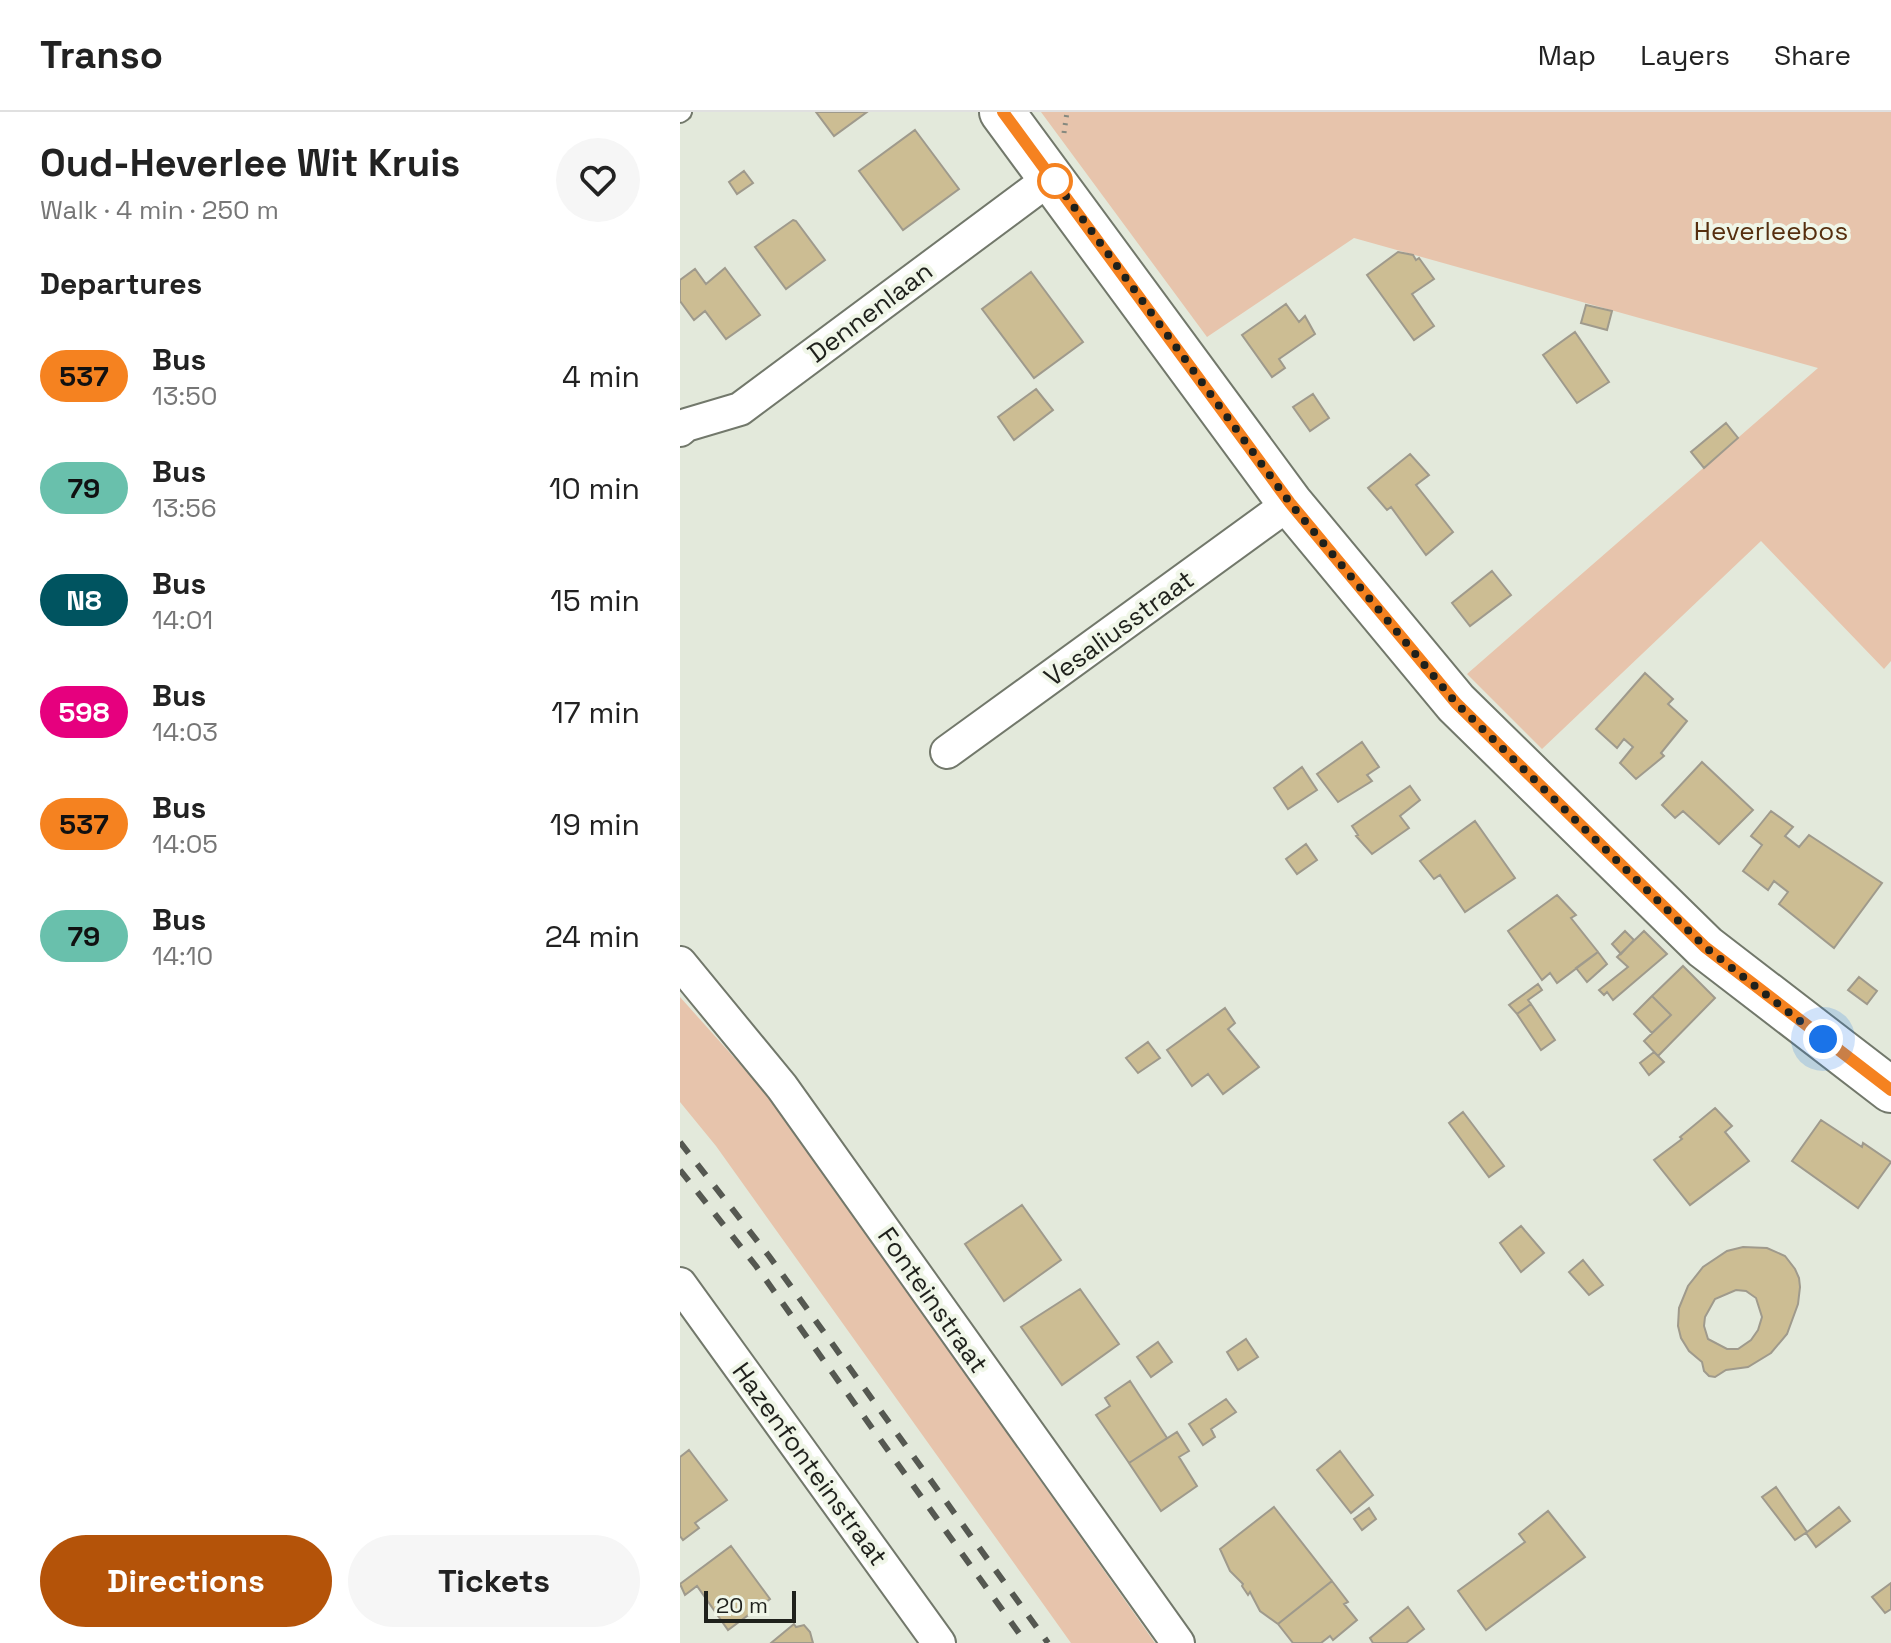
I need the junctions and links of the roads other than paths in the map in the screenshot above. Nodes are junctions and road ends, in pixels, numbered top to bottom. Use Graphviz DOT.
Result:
graph roads {
  1 [pos="1002,112"];
  2 [pos="1052,177"];
  3 [pos="680,430"];
  4 [pos="1290,503"];
  5 [pos="947,752"];
  6 [pos="680,963"];
  7 [pos="1891,1090"];
  8 [pos="680,1284"];
  9 [pos="939,1643"];
  10 [pos="1178,1643"];
  1 -- 2 [label="street"];
  2 -- 3 [label="street, Dennenlaan"];
  2 -- 4 [label="street"];
  4 -- 5 [label="street, Vesaliusstraat"];
  4 -- 7 [label="street"];
  6 -- 10 [label="street, Fonteinstraat"];
  8 -- 9 [label="street, Hazenfonteinstraat"];
}
